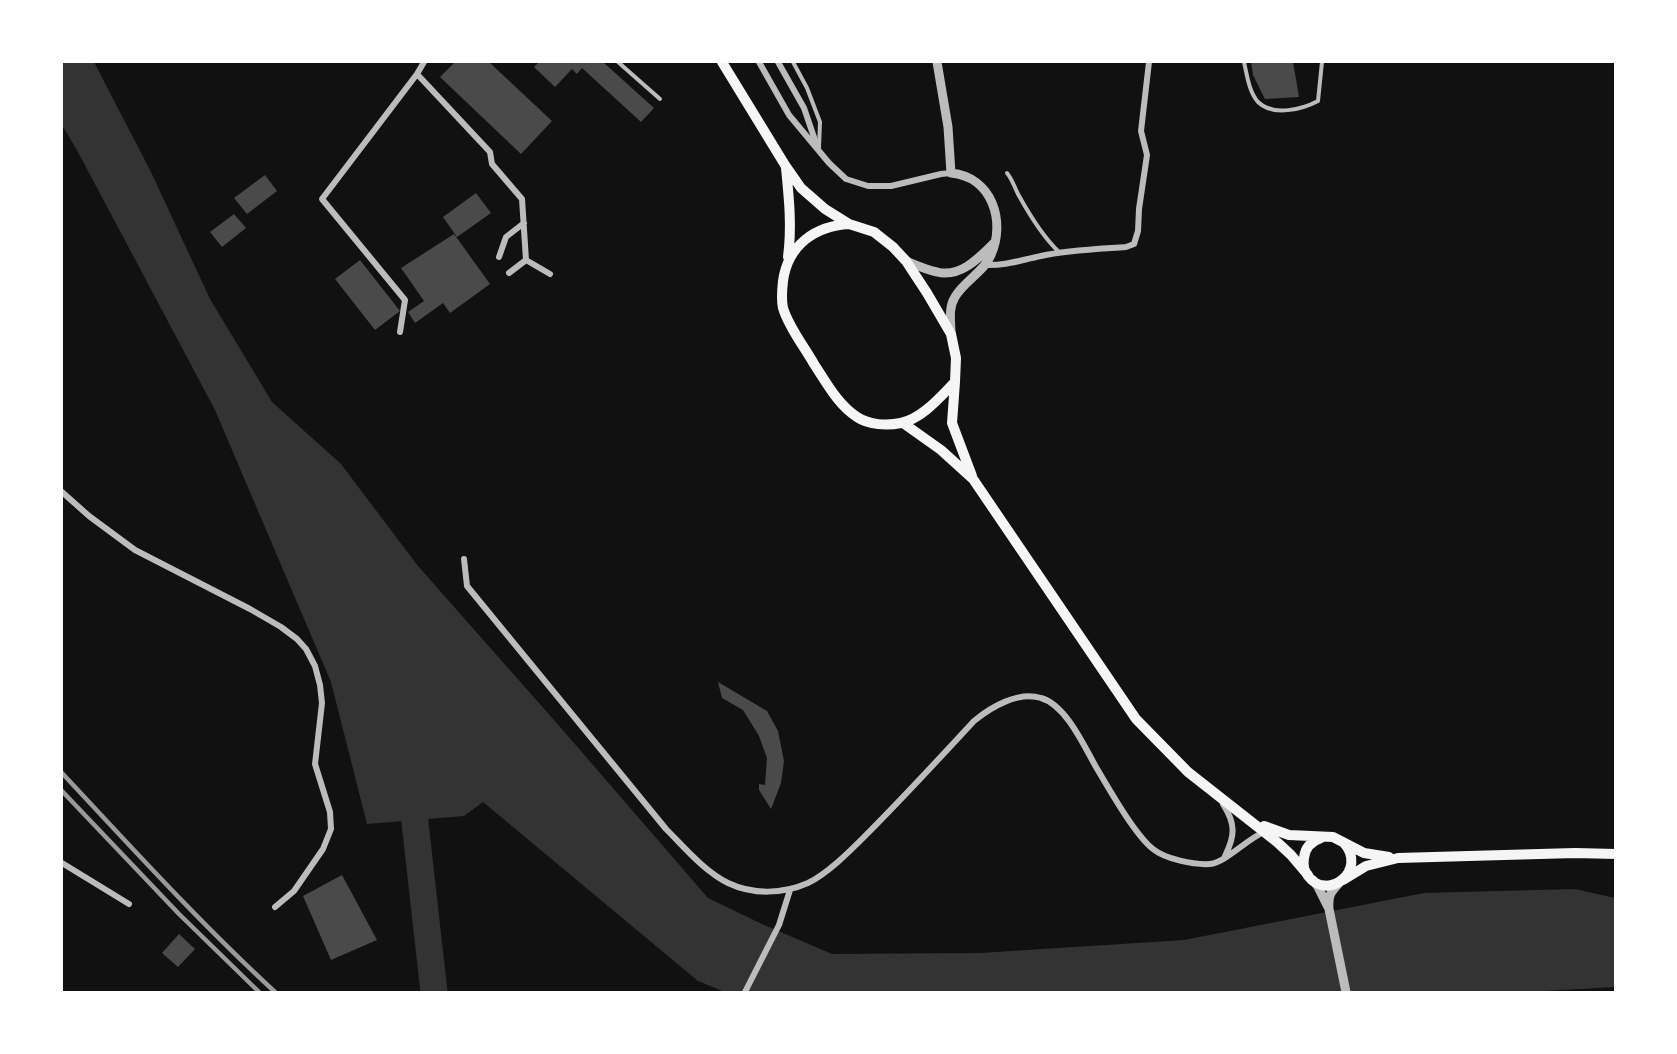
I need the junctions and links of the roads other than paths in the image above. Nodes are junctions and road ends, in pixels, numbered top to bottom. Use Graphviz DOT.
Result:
graph roads {
  1 [pos="424,62"];
  2 [pos="618,62"];
  3 [pos="722,62"];
  4 [pos="759,62"];
  5 [pos="778,62"];
  6 [pos="792,62"];
  7 [pos="937,62"];
  8 [pos="1149,62"];
  9 [pos="1244,62"];
  10 [pos="1322,62"];
  11 [pos="417,74"];
  12 [pos="660,99"];
  13 [pos="819,152"];
  14 [pos="785,165"];
  15 [pos="951,173"];
  16 [pos="1007,173"];
  17 [pos="524,223"];
  18 [pos="849,224"];
  19 [pos="994,243"];
  20 [pos="1059,253"];
  21 [pos="499,257"];
  22 [pos="526,260"];
  23 [pos="788,260"];
  24 [pos="906,261"];
  25 [pos="985,265"];
  26 [pos="509,273"];
  27 [pos="550,274"];
  28 [pos="400,332"];
  29 [pos="951,334"];
  30 [pos="955,382"];
  31 [pos="903,423"];
  32 [pos="973,479"];
  33 [pos="62,492"];
  34 [pos="464,560"];
  35 [pos="1220,799"];
  36 [pos="1251,821"];
  37 [pos="1264,832"];
  38 [pos="1322,837"];
  39 [pos="1344,843"];
  40 [pos="1616,854"];
  41 [pos="1398,858"];
  42 [pos="1223,859"];
  43 [pos="62,863"];
  44 [pos="1310,878"];
  45 [pos="1342,881"];
  46 [pos="790,890"];
  47 [pos="129,904"];
  48 [pos="275,907"];
  49 [pos="1329,909"];
  50 [pos="745,993"];
  51 [pos="1346,993"];
  1 -- 11 [label="street"];
  2 -- 12 [label="lane"];
  3 -- 14 [label="main road"];
  4 -- 13 [label="street"];
  5 -- 13 [label="street"];
  6 -- 13 [label="lane"];
  7 -- 15 [label="street"];
  8 -- 20 [label="street"];
  9 -- 10 [label="lane"];
  11 -- 17 [label="street"];
  11 -- 28 [label="street"];
  13 -- 15 [label="street"];
  14 -- 18 [label="main road"];
  14 -- 23 [label="main road"];
  15 -- 19 [label="street"];
  16 -- 20 [label="lane"];
  17 -- 21 [label="street"];
  17 -- 22 [label="street"];
  18 -- 23 [label="main road"];
  18 -- 24 [label="main road"];
  19 -- 24 [label="street"];
  19 -- 25 [label="street"];
  20 -- 25 [label="street"];
  22 -- 26 [label="street"];
  22 -- 27 [label="street"];
  23 -- 31 [label="main road"];
  24 -- 29 [label="main road"];
  25 -- 29 [label="street"];
  29 -- 30 [label="main road"];
  30 -- 31 [label="main road"];
  30 -- 32 [label="main road"];
  31 -- 32 [label="main road"];
  32 -- 35 [label="main road"];
  33 -- 48 [label="street"];
  34 -- 46 [label="street"];
  35 -- 36 [label="main road"];
  35 -- 42 [label="street"];
  36 -- 37 [label="main road"];
  36 -- 38 [label="main road"];
  37 -- 42 [label="street"];
  37 -- 44 [label="main road"];
  38 -- 39 [label="main road"];
  38 -- 44 [label="main road"];
  39 -- 41 [label="main road"];
  39 -- 45 [label="main road"];
  40 -- 41 [label="main road"];
  41 -- 45 [label="main road"];
  42 -- 46 [label="street"];
  43 -- 47 [label="street"];
  44 -- 45 [label="main road"];
  44 -- 49 [label="street"];
  45 -- 49 [label="street"];
  46 -- 50 [label="street"];
  49 -- 51 [label="street"];
}
